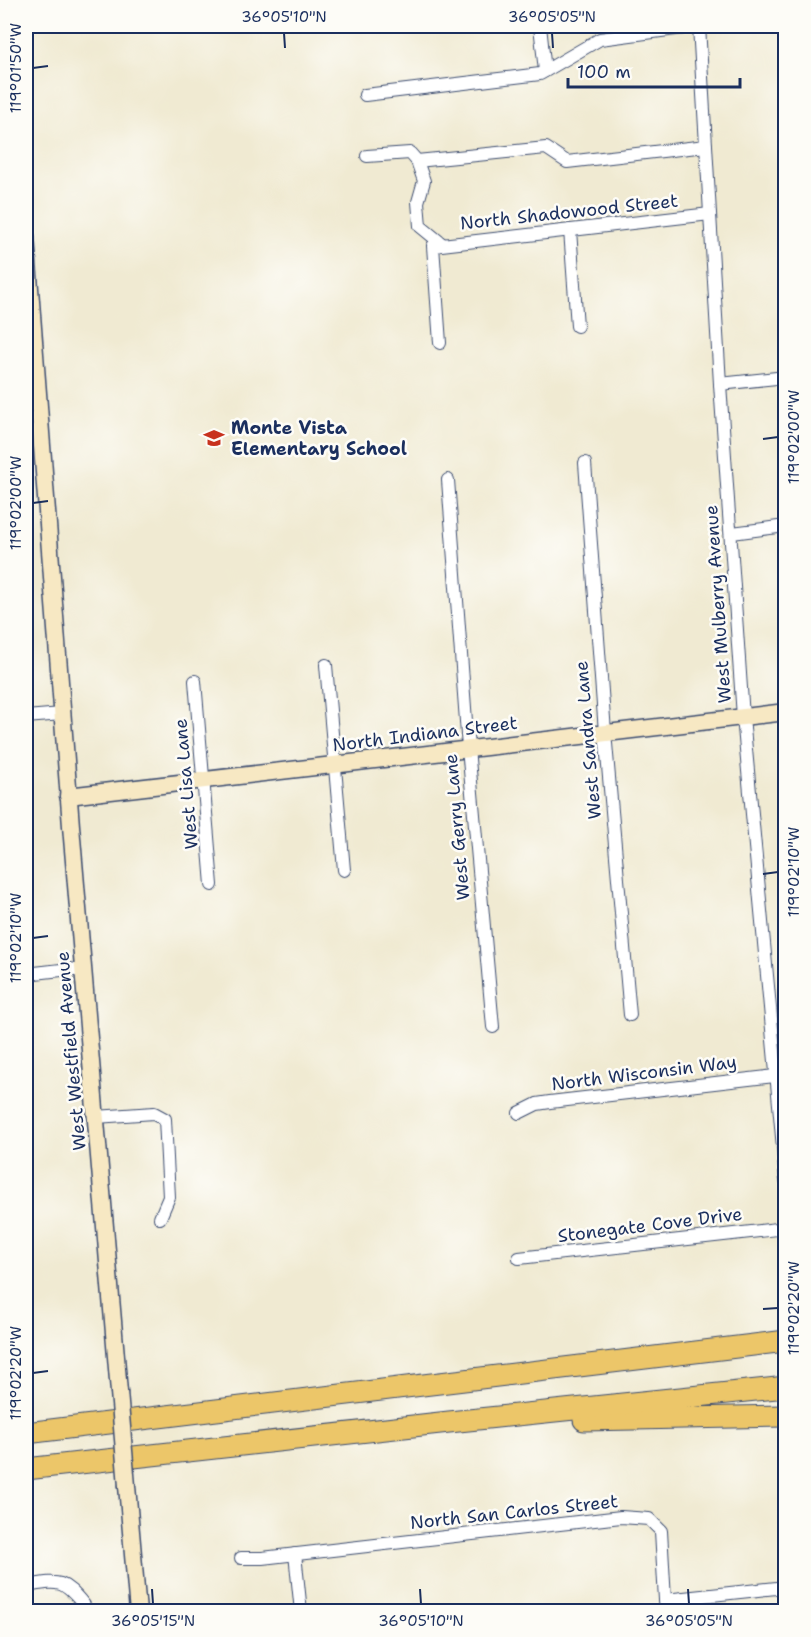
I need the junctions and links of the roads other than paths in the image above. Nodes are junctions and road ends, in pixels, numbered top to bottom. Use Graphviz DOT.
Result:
graph roads {
  1 [pos="540,26"];
  2 [pos="699,26"];
  3 [pos="545,71"];
  4 [pos="365,95"];
  5 [pos="706,146"];
  6 [pos="367,156"];
  7 [pos="417,160"];
  8 [pos="710,214"];
  9 [pos="570,230"];
  10 [pos="26,236"];
  11 [pos="437,245"];
  12 [pos="577,326"];
  13 [pos="440,343"];
  14 [pos="786,377"];
  15 [pos="720,384"];
  16 [pos="585,463"];
  17 [pos="448,480"];
  18 [pos="786,526"];
  19 [pos="732,533"];
  20 [pos="326,664"];
  21 [pos="195,681"];
  22 [pos="786,712"];
  23 [pos="62,714"];
  24 [pos="26,717"];
  25 [pos="743,717"];
  26 [pos="605,732"];
  27 [pos="468,748"];
  28 [pos="334,764"];
  29 [pos="203,780"];
  30 [pos="68,796"];
  31 [pos="344,870"];
  32 [pos="212,885"];
  33 [pos="84,972"];
  34 [pos="26,974"];
  35 [pos="630,1015"];
  36 [pos="493,1027"];
  37 [pos="775,1076"];
  38 [pos="519,1113"];
  39 [pos="96,1117"];
  40 [pos="786,1180"];
  41 [pos="159,1218"];
  42 [pos="786,1228"];
  43 [pos="519,1258"];
  44 [pos="786,1330"];
  45 [pos="786,1341"];
  46 [pos="630,1361"];
  47 [pos="786,1388"];
  48 [pos="786,1416"];
  49 [pos="449,1422"];
  50 [pos="26,1433"];
  51 [pos="26,1469"];
  52 [pos="296,1554"];
  53 [pos="241,1558"];
  54 [pos="26,1586"];
  55 [pos="786,1587"];
  56 [pos="665,1606"];
  57 [pos="81,1611"];
  58 [pos="138,1611"];
  59 [pos="301,1611"];
  1 -- 3 [label="street"];
  2 -- 3 [label="street"];
  2 -- 5 [label="street, West Mulberry Avenue"];
  3 -- 4 [label="street"];
  5 -- 7 [label="street"];
  5 -- 8 [label="street, West Mulberry Avenue"];
  6 -- 7 [label="street"];
  7 -- 11 [label="street"];
  8 -- 9 [label="street, North Shadowood Street"];
  8 -- 15 [label="street, West Mulberry Avenue"];
  9 -- 11 [label="street, North Shadowood Street"];
  9 -- 12 [label="street"];
  10 -- 23 [label="street, West Westfield Avenue"];
  11 -- 13 [label="street"];
  14 -- 15 [label="street"];
  15 -- 19 [label="street, West Mulberry Avenue"];
  16 -- 26 [label="street, West Sandra Lane"];
  17 -- 27 [label="street, West Gerry Lane"];
  18 -- 19 [label="street"];
  19 -- 25 [label="street, West Mulberry Avenue"];
  20 -- 28 [label="street"];
  21 -- 29 [label="street, West Lisa Lane"];
  22 -- 25 [label="street, North Indiana Street"];
  23 -- 24 [label="street"];
  23 -- 30 [label="street, West Westfield Avenue"];
  25 -- 26 [label="street, North Indiana Street"];
  25 -- 37 [label="street, West Mulberry Avenue"];
  26 -- 27 [label="street, North Indiana Street"];
  26 -- 35 [label="street, West Sandra Lane"];
  27 -- 28 [label="street, North Indiana Street"];
  27 -- 36 [label="street, West Gerry Lane"];
  28 -- 29 [label="street, North Indiana Street"];
  28 -- 31 [label="street"];
  29 -- 30 [label="street, North Indiana Street"];
  29 -- 32 [label="street, West Lisa Lane"];
  30 -- 33 [label="street, West Westfield Avenue"];
  33 -- 34 [label="street"];
  33 -- 39 [label="street, West Westfield Avenue"];
  37 -- 38 [label="street, North Wisconsin Way"];
  37 -- 40 [label="street, West Mulberry Avenue"];
  39 -- 41 [label="street"];
  39 -- 58 [label="street, West Westfield Avenue, bridge"];
  42 -- 43 [label="street, Stonegate Cove Drive"];
  44 -- 46 [label="highway"];
  45 -- 46 [label="highway"];
  46 -- 50 [label="highway"];
  47 -- 49 [label="highway"];
  48 -- 49 [label="highway"];
  49 -- 51 [label="highway"];
  52 -- 53 [label="street, North San Carlos Street"];
  52 -- 56 [label="street, North San Carlos Street"];
  52 -- 59 [label="street"];
  54 -- 57 [label="street"];
  55 -- 56 [label="street"];
}
